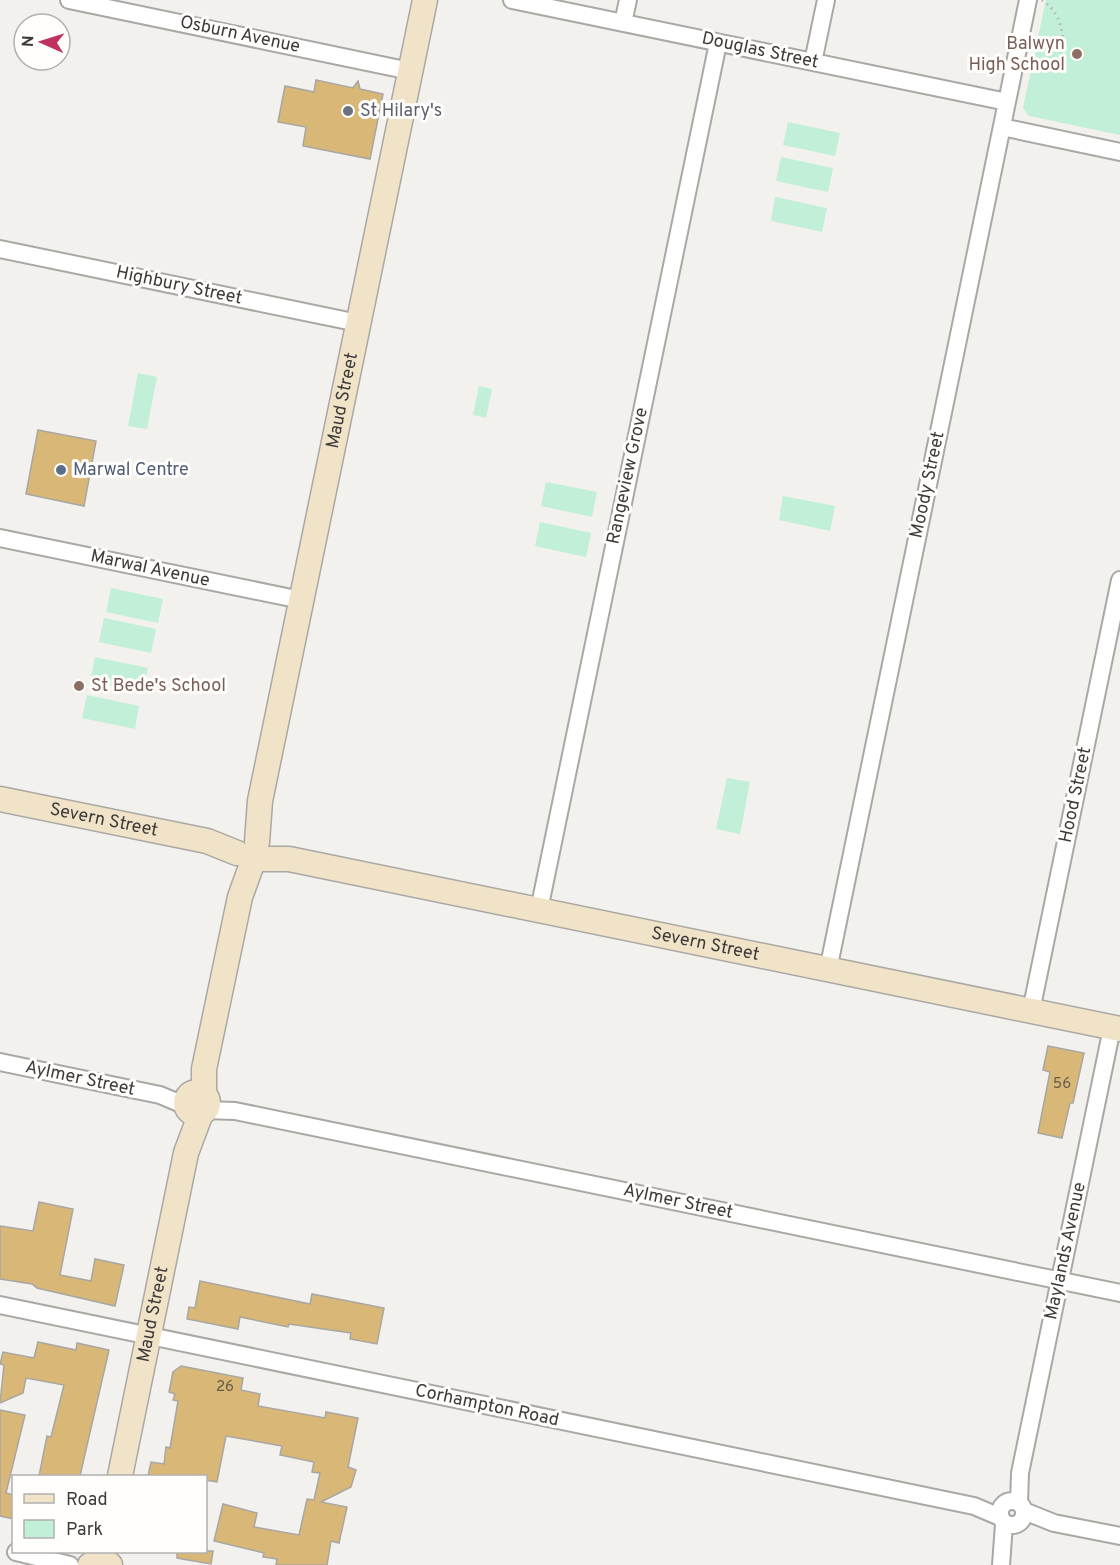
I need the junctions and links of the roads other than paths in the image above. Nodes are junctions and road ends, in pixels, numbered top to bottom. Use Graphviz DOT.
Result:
graph roads {
  1 [pos="69,0"];
  2 [pos="425,0"];
  3 [pos="512,0"];
  4 [pos="628,0"];
  5 [pos="826,0"];
  6 [pos="1028,0"];
  7 [pos="623,23"];
  8 [pos="718,43"];
  9 [pos="813,62"];
  10 [pos="410,71"];
  11 [pos="1007,102"];
  12 [pos="1002,127"];
  13 [pos="1120,152"];
  14 [pos="0,249"];
  15 [pos="358,323"];
  16 [pos="0,538"];
  17 [pos="1120,580"];
  18 [pos="301,600"];
  19 [pos="0,799"];
  20 [pos="248,850"];
  21 [pos="539,910"];
  22 [pos="828,970"];
  23 [pos="1031,1011"];
  24 [pos="1116,1029"];
  25 [pos="0,1062"];
  26 [pos="197,1102"];
  27 [pos="1060,1281"];
  28 [pos="1120,1293"];
  29 [pos="0,1305"];
  30 [pos="149,1336"];
  31 [pos="120,1475"];
  32 [pos="1012,1514"];
  33 [pos="1120,1536"];
  34 [pos="31,1553"];
  35 [pos="1002,1559"];
  36 [pos="96,1561"];
  1 -- 10 [label="street, Osburn Avenue"];
  2 -- 10 [label="street, Maud Street"];
  3 -- 7 [label="street, Douglas Street"];
  4 -- 7 [label="street"];
  5 -- 9 [label="street"];
  6 -- 11 [label="street, Moody Street"];
  7 -- 8 [label="street, Douglas Street"];
  8 -- 9 [label="street, Douglas Street"];
  8 -- 21 [label="street, Rangeview Grove"];
  9 -- 11 [label="street, Douglas Street"];
  10 -- 15 [label="street, Maud Street"];
  11 -- 12 [label="street, Moody Street"];
  12 -- 13 [label="street"];
  12 -- 22 [label="street, Moody Street"];
  14 -- 15 [label="street, Highbury Street"];
  15 -- 18 [label="street, Maud Street"];
  16 -- 18 [label="street, Marwal Avenue"];
  17 -- 23 [label="street, Hood Street"];
  18 -- 20 [label="street, Maud Street"];
  19 -- 20 [label="street, Severn Street"];
  20 -- 21 [label="street, Severn Street"];
  20 -- 26 [label="street, Maud Street"];
  21 -- 22 [label="street, Severn Street"];
  22 -- 23 [label="street, Severn Street"];
  23 -- 24 [label="street, Severn Street"];
  24 -- 27 [label="street, Maylands Avenue"];
  25 -- 26 [label="street, Aylmer Street"];
  26 -- 27 [label="street, Aylmer Street"];
  26 -- 30 [label="street, Maud Street"];
  27 -- 28 [label="street, Aylmer Street"];
  27 -- 32 [label="street, Maylands Avenue"];
  29 -- 30 [label="street, Corhampton Road"];
  30 -- 31 [label="street, Maud Street"];
  30 -- 32 [label="street, Corhampton Road"];
  32 -- 33 [label="street, Corhampton Road"];
  32 -- 35 [label="street, Maylands Avenue"];
  34 -- 36 [label="street"];
}
